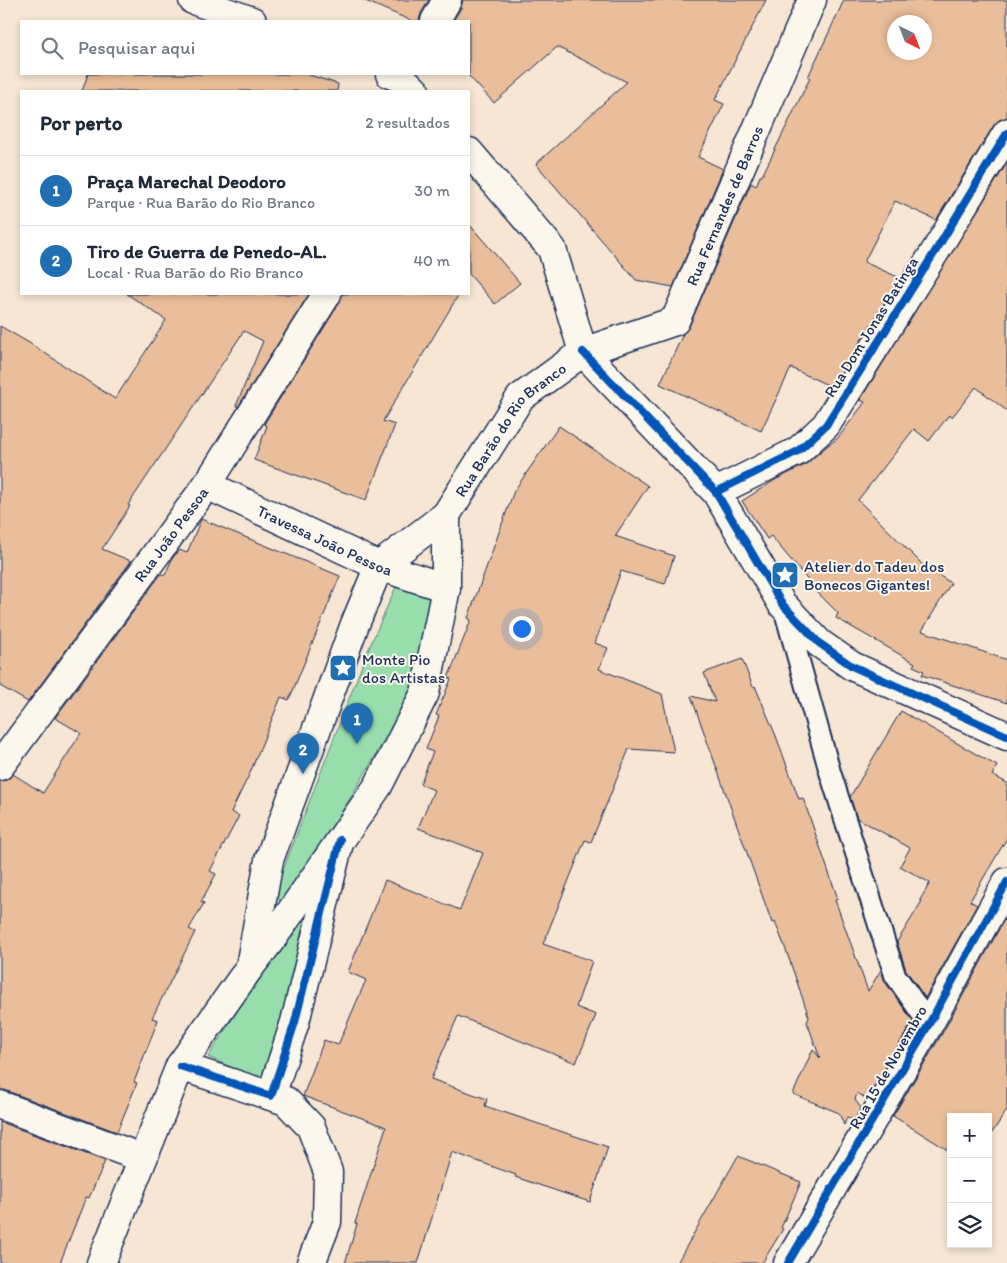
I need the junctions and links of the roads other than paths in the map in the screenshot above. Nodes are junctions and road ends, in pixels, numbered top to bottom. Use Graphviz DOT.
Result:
graph roads {
  1 [pos="193,0"];
  2 [pos="447,0"];
  3 [pos="812,0"];
  4 [pos="249,20"];
  5 [pos="436,20"];
  6 [pos="1007,133"];
  7 [pos="470,153"];
  8 [pos="326,295"];
  9 [pos="583,352"];
  10 [pos="207,485"];
  11 [pos="716,492"];
  12 [pos="446,515"];
  13 [pos="379,566"];
  14 [pos="446,588"];
  15 [pos="782,604"];
  16 [pos="1007,736"];
  17 [pos="0,766"];
  18 [pos="340,840"];
  19 [pos="1007,882"];
  20 [pos="250,967"];
  21 [pos="929,1024"];
  22 [pos="180,1066"];
  23 [pos="271,1096"];
  24 [pos="0,1104"];
  25 [pos="142,1158"];
  26 [pos="101,1263"];
  27 [pos="311,1263"];
  28 [pos="788,1263"];
  1 -- 4 [label="main road"];
  2 -- 5 [label="main road"];
  3 -- 9 [label="main road, Rua Fernandes de Barros"];
  6 -- 11 [label="main road, Rua Dom Jonas Batinga"];
  7 -- 9 [label="main road"];
  8 -- 10 [label="main road, Rua João Pessoa"];
  9 -- 11 [label="main road"];
  9 -- 12 [label="main road, Rua Barão do Rio Branco"];
  10 -- 13 [label="main road, Travessa João Pessoa"];
  10 -- 17 [label="main road, Rua João Pessoa"];
  11 -- 15 [label="main road"];
  12 -- 13 [label="main road, Rua Barão do Rio Branco"];
  12 -- 14 [label="main road, Rua Barão do Rio Branco"];
  13 -- 14 [label="main road, Travessa João Pessoa"];
  13 -- 20 [label="main road, Rua Barão do Rio Branco"];
  14 -- 18 [label="main road, Rua Barão do Rio Branco"];
  15 -- 16 [label="main road"];
  15 -- 21 [label="lane"];
  18 -- 20 [label="main road, Rua Barão do Rio Branco"];
  18 -- 23 [label="main road"];
  19 -- 21 [label="main road, Rua 15 de Novembro"];
  20 -- 22 [label="main road, Rua Barão do Rio Branco"];
  21 -- 28 [label="main road, Rua 15 de Novembro"];
  22 -- 23 [label="main road"];
  22 -- 25 [label="main road, Rua Barão do Rio Branco"];
  23 -- 27 [label="main road"];
  24 -- 25 [label="main road"];
  25 -- 26 [label="main road, Rua Barão do Rio Branco"];
}
